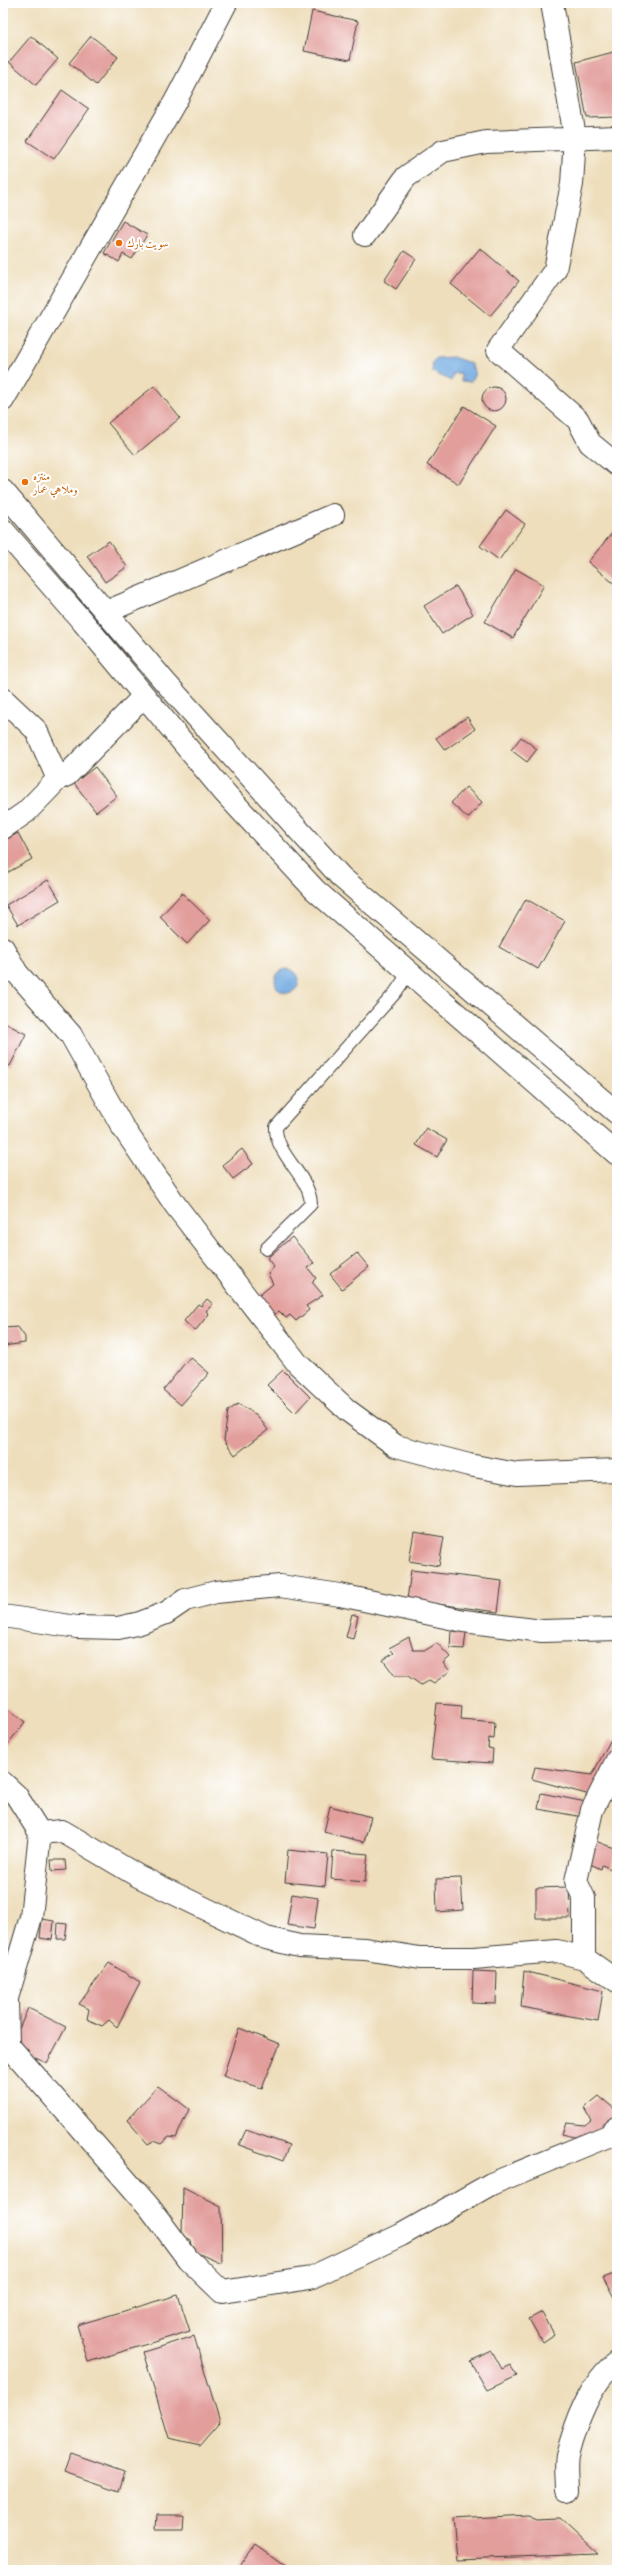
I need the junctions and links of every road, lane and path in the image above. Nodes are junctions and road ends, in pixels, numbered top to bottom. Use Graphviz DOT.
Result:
graph roads {
  1 [pos="226,3"];
  2 [pos="552,3"];
  3 [pos="575,137"];
  4 [pos="617,137"];
  5 [pos="365,236"];
  6 [pos="3,400"];
  7 [pos="617,465"];
  8 [pos="3,491"];
  9 [pos="333,515"];
  10 [pos="3,530"];
  11 [pos="106,612"];
  12 [pos="144,696"];
  13 [pos="3,699"];
  14 [pos="58,779"];
  15 [pos="3,828"];
  16 [pos="3,948"];
  17 [pos="410,971"];
  18 [pos="617,1113"];
  19 [pos="617,1154"];
  20 [pos="266,1249"];
  21 [pos="617,1470"];
  22 [pos="3,1616"];
  23 [pos="617,1628"];
  24 [pos="617,1760"];
  25 [pos="3,1784"];
  26 [pos="40,1833"];
  27 [pos="584,1958"];
  28 [pos="617,1981"];
  29 [pos="617,2128"];
  30 [pos="617,2362"];
  31 [pos="567,2490"];
  1 -- 6 [label="street"];
  2 -- 3 [label="street"];
  3 -- 4 [label="street"];
  3 -- 5 [label="street"];
  3 -- 7 [label="street"];
  8 -- 11 [label="street"];
  9 -- 11 [label="street"];
  10 -- 12 [label="street"];
  11 -- 18 [label="street"];
  12 -- 14 [label="street"];
  12 -- 17 [label="street"];
  13 -- 14 [label="street"];
  14 -- 15 [label="street"];
  16 -- 21 [label="street"];
  17 -- 19 [label="street"];
  17 -- 20 [label="lane"];
  22 -- 23 [label="street"];
  24 -- 27 [label="street"];
  25 -- 26 [label="street"];
  26 -- 27 [label="street"];
  26 -- 29 [label="street"];
  27 -- 28 [label="street"];
  30 -- 31 [label="street"];
}
